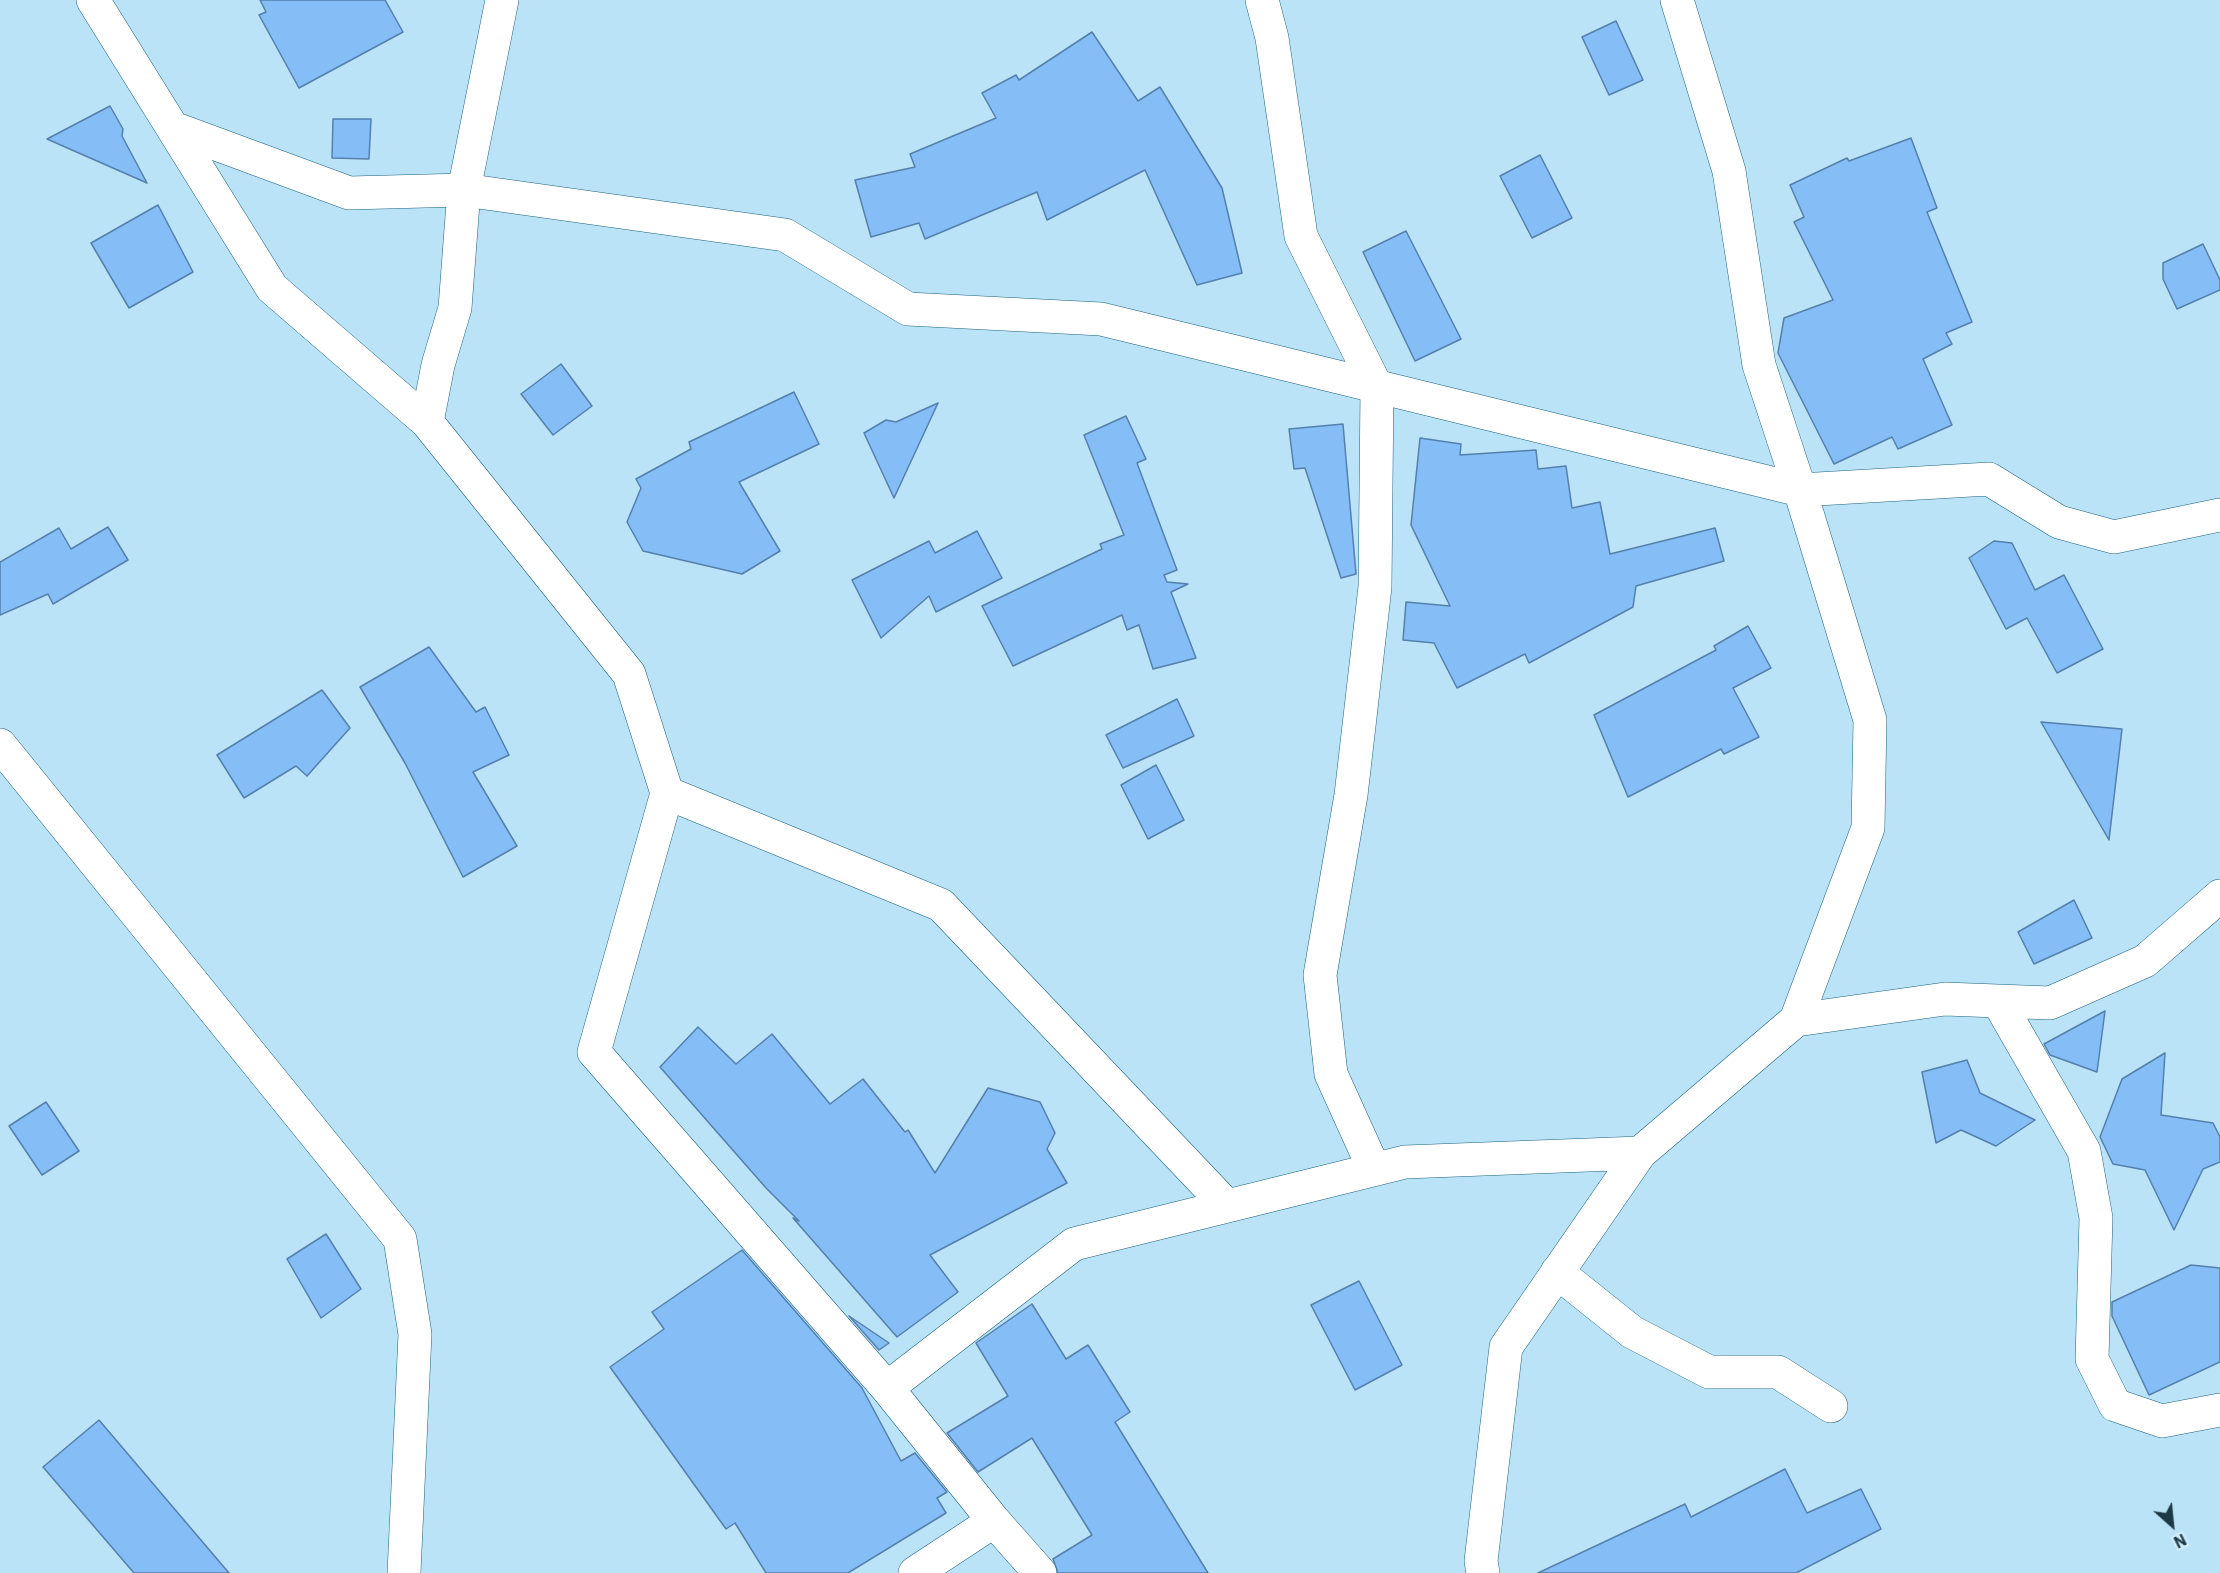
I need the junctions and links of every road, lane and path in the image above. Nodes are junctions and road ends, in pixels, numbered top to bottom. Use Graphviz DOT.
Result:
graph roads {
  1 [pos="93,0"];
  2 [pos="502,0"];
  3 [pos="1262,0"];
  4 [pos="1677,0"];
  5 [pos="173,128"];
  6 [pos="464,190"];
  7 [pos="1377,388"];
  8 [pos="428,422"];
  9 [pos="1800,490"];
  10 [pos="2220,515"];
  11 [pos="0,745"];
  12 [pos="667,792"];
  13 [pos="2220,896"];
  14 [pos="1998,1001"];
  15 [pos="1796,1020"];
  16 [pos="1640,1153"];
  17 [pos="1374,1169"];
  18 [pos="1227,1206"];
  19 [pos="1557,1272"];
  20 [pos="887,1388"];
  21 [pos="1831,1406"];
  22 [pos="2220,1410"];
  23 [pos="994,1521"];
  24 [pos="404,1573"];
  25 [pos="915,1573"];
  26 [pos="1040,1573"];
  27 [pos="1483,1573"];
  1 -- 5 [label="street"];
  2 -- 6 [label="street"];
  3 -- 7 [label="street"];
  4 -- 9 [label="street"];
  5 -- 6 [label="street"];
  5 -- 8 [label="street"];
  6 -- 7 [label="street"];
  6 -- 8 [label="street"];
  7 -- 9 [label="street"];
  7 -- 17 [label="street"];
  8 -- 12 [label="street"];
  9 -- 10 [label="street"];
  9 -- 15 [label="street"];
  11 -- 24 [label="street"];
  12 -- 18 [label="street"];
  12 -- 20 [label="street"];
  13 -- 14 [label="street"];
  14 -- 15 [label="street"];
  14 -- 22 [label="street"];
  15 -- 16 [label="street"];
  16 -- 17 [label="street"];
  16 -- 19 [label="street"];
  17 -- 18 [label="street"];
  18 -- 20 [label="street"];
  19 -- 21 [label="street"];
  19 -- 27 [label="street"];
  20 -- 23 [label="street"];
  23 -- 25 [label="street"];
  23 -- 26 [label="street"];
}
